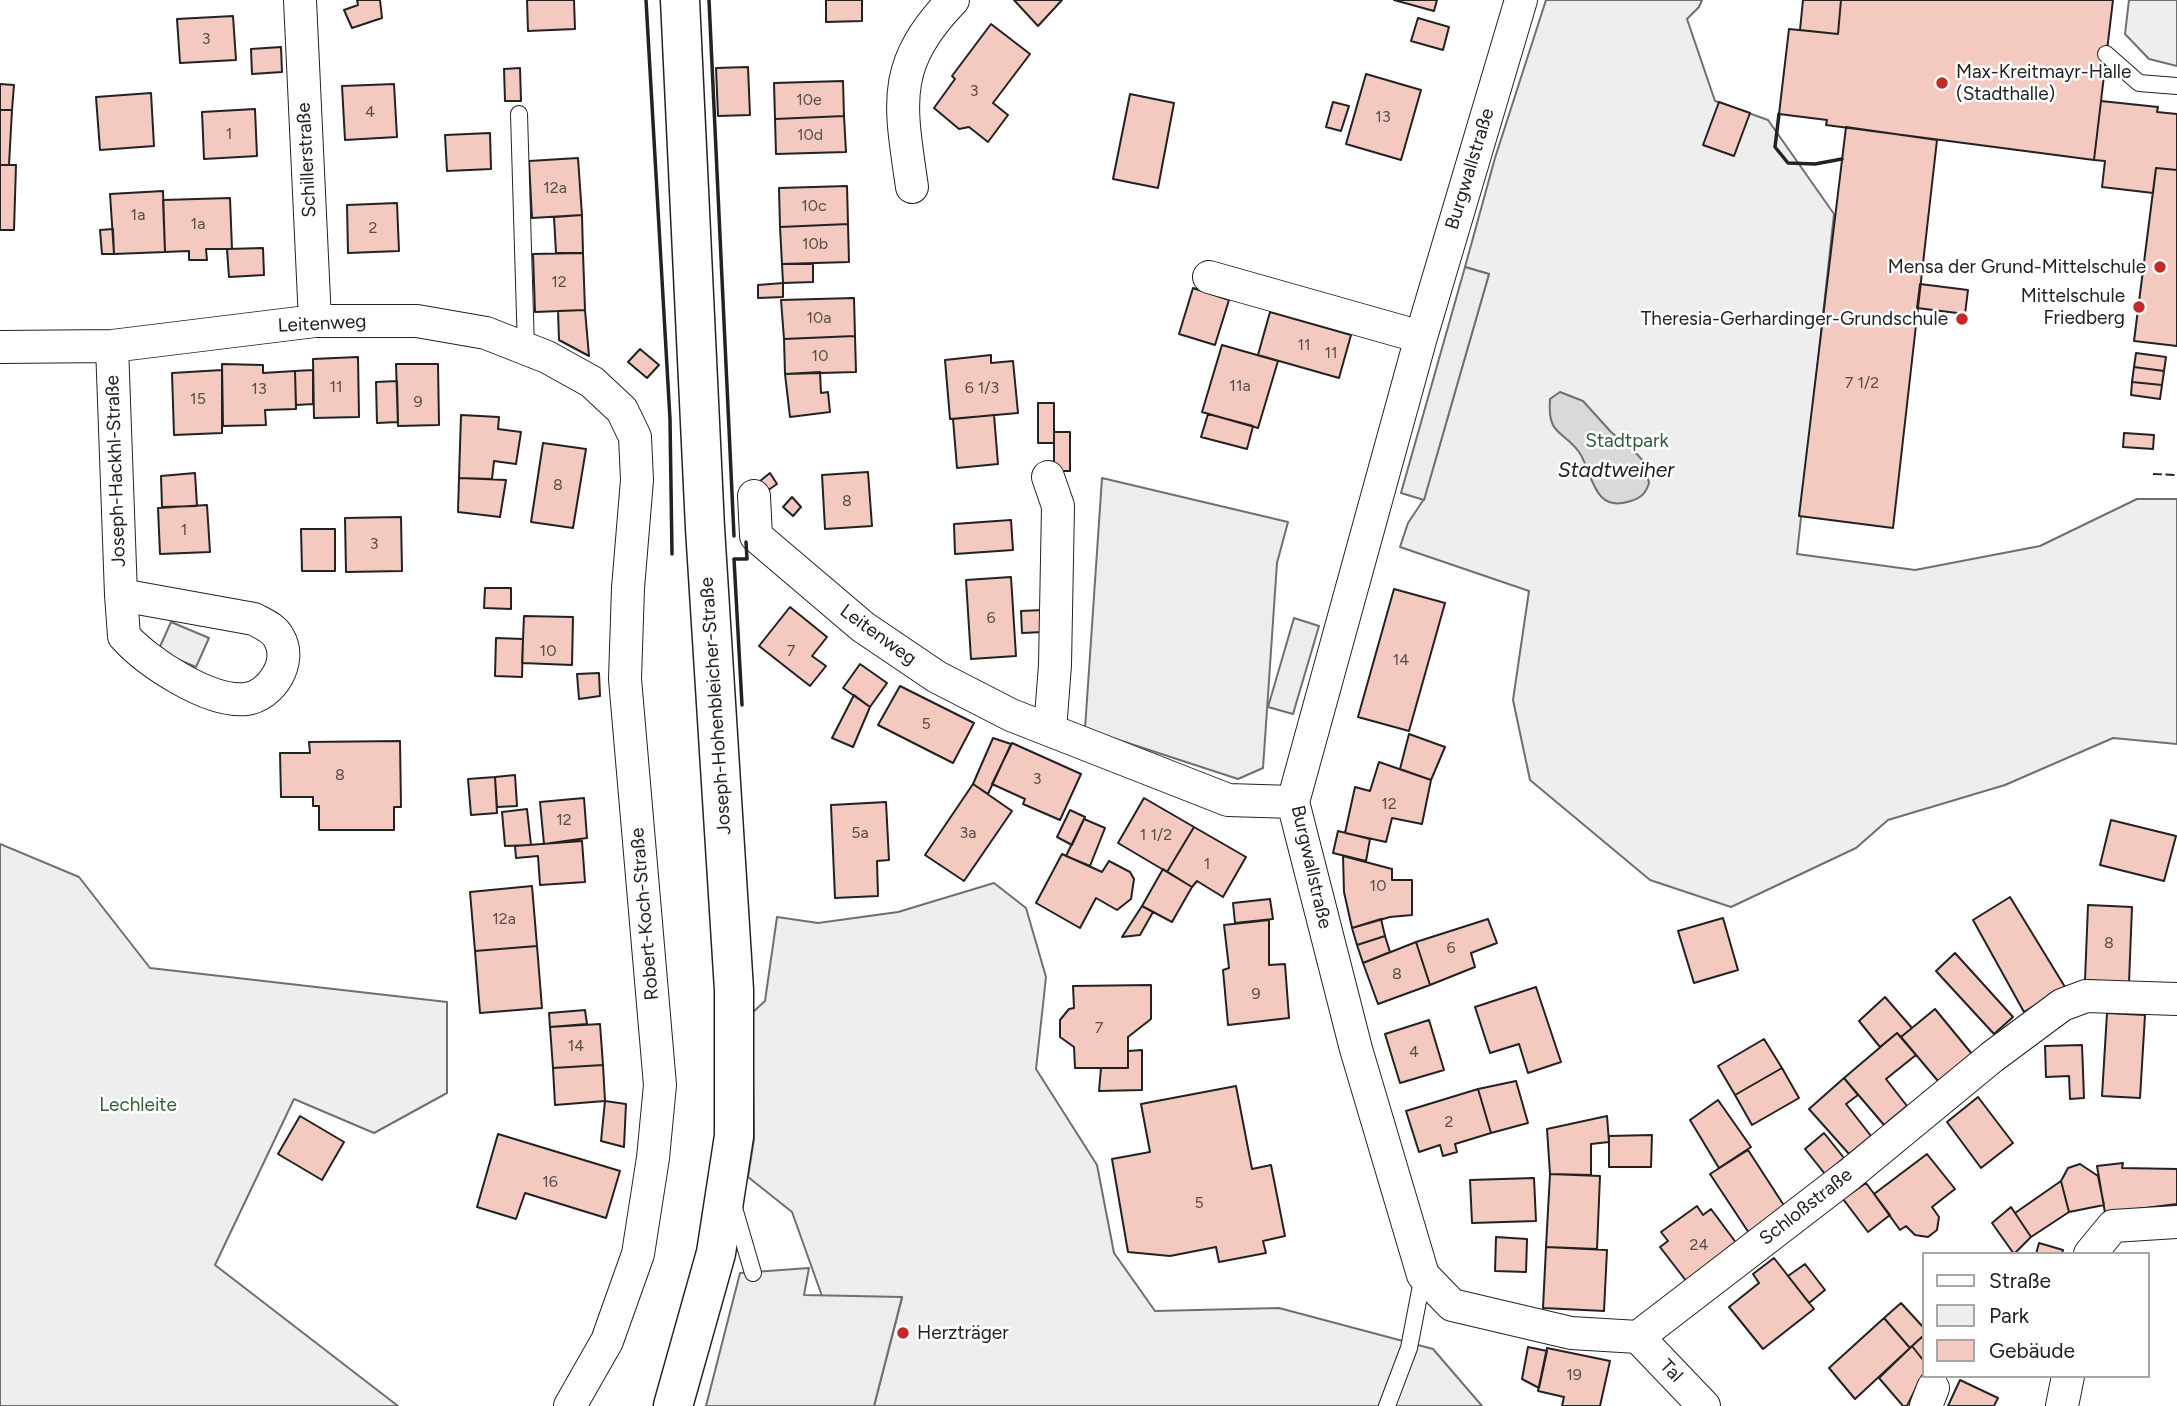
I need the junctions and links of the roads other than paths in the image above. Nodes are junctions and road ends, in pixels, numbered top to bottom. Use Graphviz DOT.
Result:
graph roads {
  1 [pos="300,0"];
  2 [pos="680,0"];
  3 [pos="954,0"];
  4 [pos="1521,0"];
  5 [pos="2106,54"];
  6 [pos="2177,86"];
  7 [pos="519,114"];
  8 [pos="912,187"];
  9 [pos="1209,276"];
  10 [pos="315,321"];
  11 [pos="1421,337"];
  12 [pos="112,346"];
  13 [pos="0,347"];
  14 [pos="526,349"];
  15 [pos="622,410"];
  16 [pos="1048,477"];
  17 [pos="754,496"];
  18 [pos="121,596"];
  19 [pos="1050,730"];
  20 [pos="1293,802"];
  21 [pos="2177,999"];
  22 [pos="728,1188"];
  23 [pos="2177,1222"];
  24 [pos="2093,1252"];
  25 [pos="753,1273"];
  26 [pos="1423,1275"];
  27 [pos="1638,1337"];
  28 [pos="2068,1378"];
  29 [pos="570,1406"];
  30 [pos="673,1406"];
  31 [pos="1387,1406"];
  32 [pos="1704,1406"];
  33 [pos="2062,1406"];
  1 -- 10 [label="street, Schillerstraße"];
  2 -- 22 [label="main road, Joseph-Hohenbleicher-Straße"];
  3 -- 8 [label="street"];
  4 -- 11 [label="street, Burgwallstraße"];
  5 -- 6 [label="lane"];
  7 -- 14 [label="lane"];
  9 -- 11 [label="street"];
  10 -- 12 [label="street, Leitenweg"];
  10 -- 14 [label="street, Leitenweg"];
  11 -- 20 [label="street, Burgwallstraße"];
  12 -- 13 [label="street, Leitenweg"];
  12 -- 18 [label="street, Joseph-Hackhl-Straße"];
  14 -- 15 [label="street, Leitenweg"];
  15 -- 29 [label="street, Robert-Koch-Straße"];
  16 -- 19 [label="street"];
  17 -- 19 [label="street, Leitenweg"];
  18 -- 18 [label="street, Joseph-Hackhl-Straße"];
  19 -- 20 [label="street, Leitenweg"];
  20 -- 26 [label="street, Burgwallstraße"];
  21 -- 27 [label="street, Schloßstraße"];
  22 -- 25 [label="lane"];
  22 -- 30 [label="main road, Joseph-Hohenbleicher-Straße"];
  23 -- 24 [label="street"];
  26 -- 27 [label="street"];
  26 -- 31 [label="lane"];
  27 -- 32 [label="street, Tal"];
  28 -- 33 [label="street"];
}
